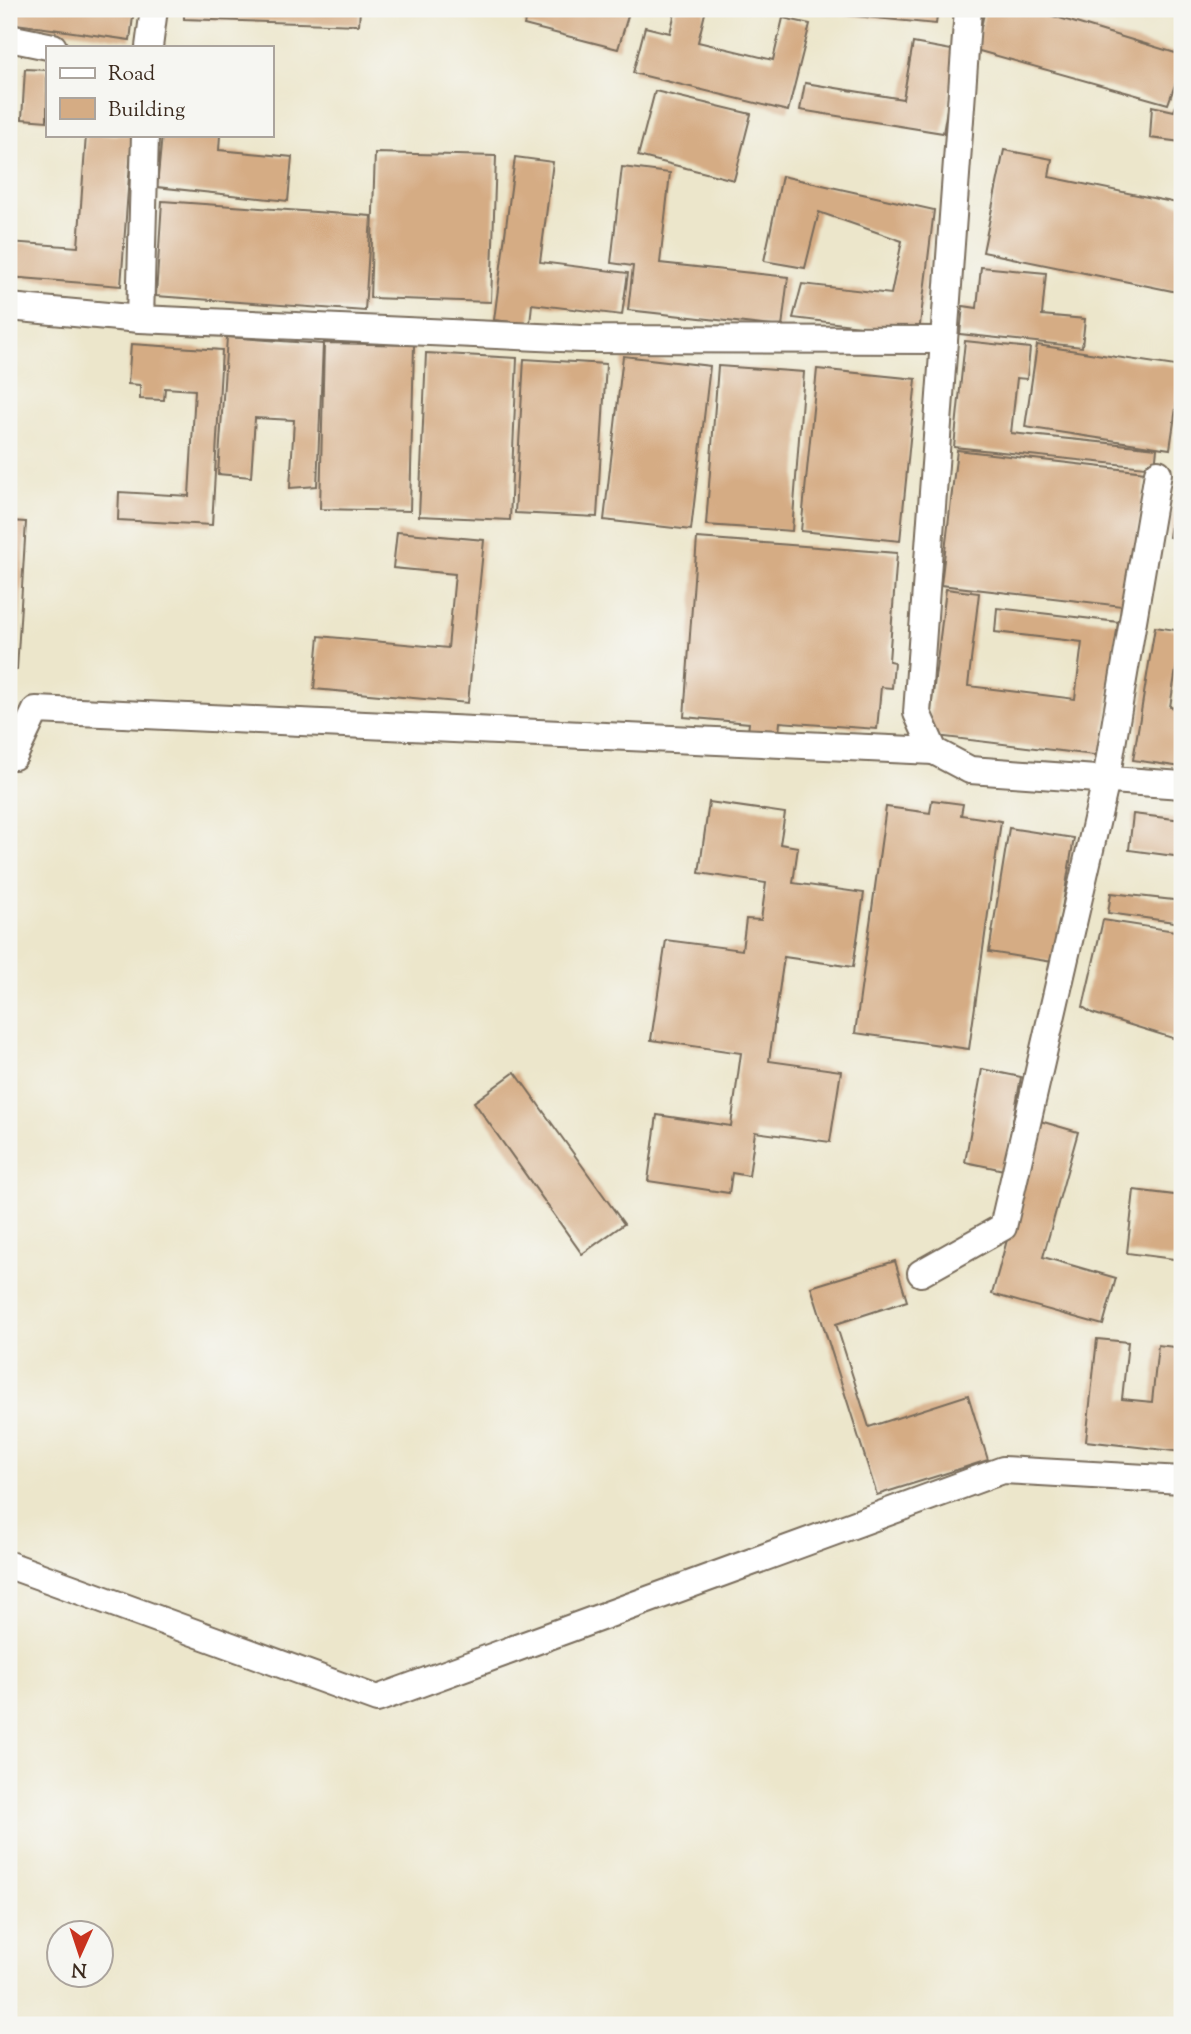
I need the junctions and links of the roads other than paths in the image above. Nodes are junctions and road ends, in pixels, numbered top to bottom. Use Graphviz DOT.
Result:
graph roads {
  1 [pos="154,9"];
  2 [pos="968,9"];
  3 [pos="9,38"];
  4 [pos="48,46"];
  5 [pos="149,46"];
  6 [pos="145,136"];
  7 [pos="9,307"];
  8 [pos="140,319"];
  9 [pos="944,340"];
  10 [pos="1158,473"];
  11 [pos="934,751"];
  12 [pos="9,755"];
  13 [pos="1106,780"];
  14 [pos="1182,785"];
  15 [pos="921,1273"];
  16 [pos="1182,1480"];
  17 [pos="9,1565"];
  1 -- 5 [label="street"];
  2 -- 9 [label="street"];
  3 -- 4 [label="street"];
  6 -- 8 [label="street"];
  7 -- 8 [label="street"];
  8 -- 9 [label="street"];
  9 -- 11 [label="street"];
  10 -- 13 [label="street"];
  11 -- 12 [label="street"];
  11 -- 13 [label="street"];
  13 -- 14 [label="street"];
  13 -- 15 [label="street"];
  16 -- 17 [label="street"];
}
